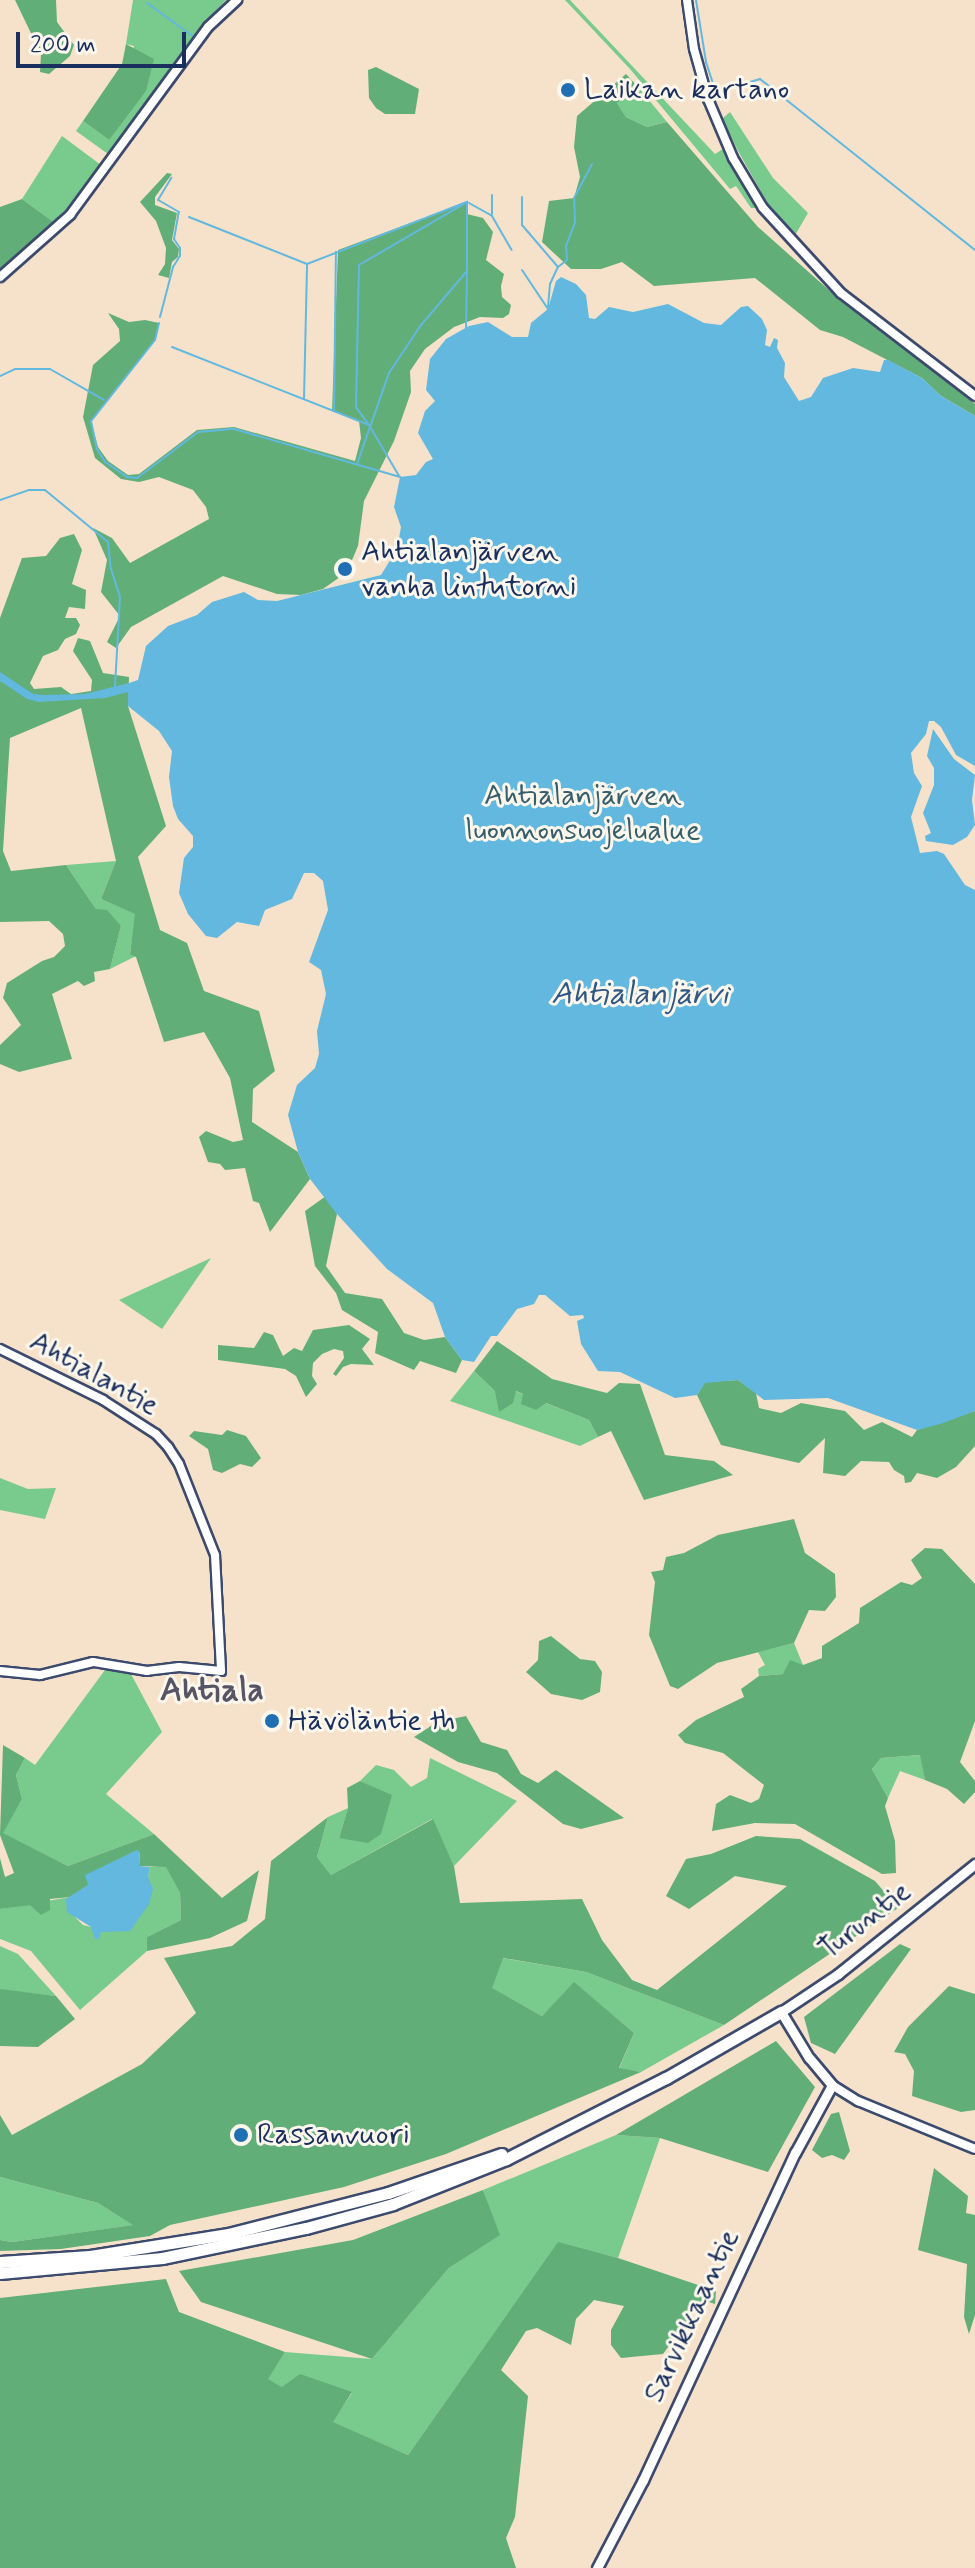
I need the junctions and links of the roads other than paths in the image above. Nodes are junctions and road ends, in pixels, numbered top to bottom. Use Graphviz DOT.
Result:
graph roads {
  1 [pos="237,0"];
  2 [pos="687,0"];
  3 [pos="0,277"];
  4 [pos="975,396"];
  5 [pos="0,1349"];
  6 [pos="0,1671"];
  7 [pos="975,1864"];
  8 [pos="781,2012"];
  9 [pos="832,2085"];
  10 [pos="561,2129"];
  11 [pos="975,2149"];
  12 [pos="0,2262"];
  13 [pos="0,2274"];
  14 [pos="597,2568"];
  1 -- 3 [label="street"];
  2 -- 4 [label="street"];
  5 -- 6 [label="street, Ahtialantie"];
  7 -- 8 [label="main road, Turuntie"];
  8 -- 9 [label="main road"];
  8 -- 10 [label="highway"];
  9 -- 11 [label="street"];
  9 -- 14 [label="main road, Sarvikkaantie"];
  10 -- 12 [label="highway"];
  10 -- 13 [label="highway"];
}
